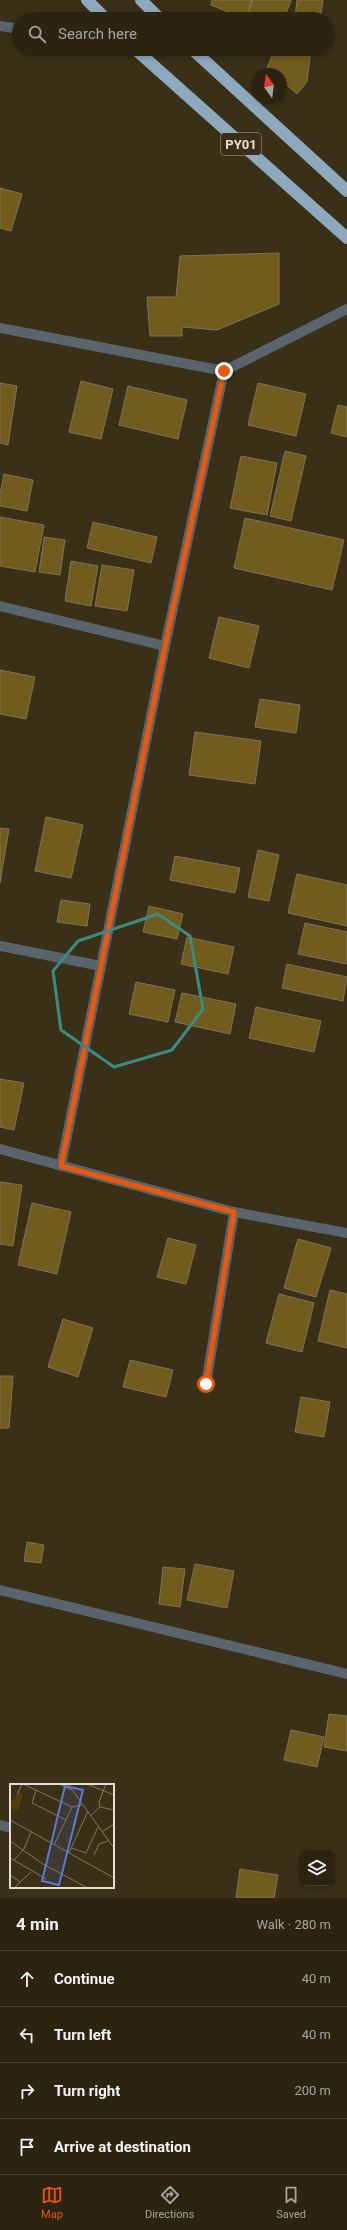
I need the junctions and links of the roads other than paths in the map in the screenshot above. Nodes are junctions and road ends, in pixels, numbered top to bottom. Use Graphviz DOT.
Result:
graph roads {
  1 [pos="87,0"];
  2 [pos="141,0"];
  3 [pos="99,12"];
  4 [pos="153,12"];
  5 [pos="0,26"];
  6 [pos="12,28"];
  7 [pos="142,56"];
  8 [pos="200,56"];
  9 [pos="347,191"];
  10 [pos="347,238"];
  11 [pos="347,309"];
  12 [pos="0,328"];
  13 [pos="224,371"];
  14 [pos="0,606"];
  15 [pos="165,646"];
  16 [pos="0,946"];
  17 [pos="101,966"];
  18 [pos="0,1149"];
  19 [pos="61,1166"];
  20 [pos="234,1212"];
  21 [pos="347,1233"];
  22 [pos="206,1384"];
  23 [pos="0,1590"];
  24 [pos="347,1674"];
  25 [pos="0,1825"];
  26 [pos="10,1828"];
  1 -- 3 [label="highway"];
  2 -- 4 [label="highway"];
  5 -- 6 [label="street"];
  7 -- 10 [label="highway, PY01"];
  8 -- 9 [label="highway, PY01"];
  11 -- 13 [label="street"];
  12 -- 13 [label="street"];
  13 -- 15 [label="street"];
  14 -- 15 [label="street"];
  15 -- 17 [label="street"];
  16 -- 17 [label="street"];
  17 -- 19 [label="street"];
  18 -- 19 [label="street"];
  19 -- 20 [label="street"];
  20 -- 21 [label="street"];
  20 -- 22 [label="street"];
  23 -- 24 [label="street"];
  25 -- 26 [label="street"];
}
